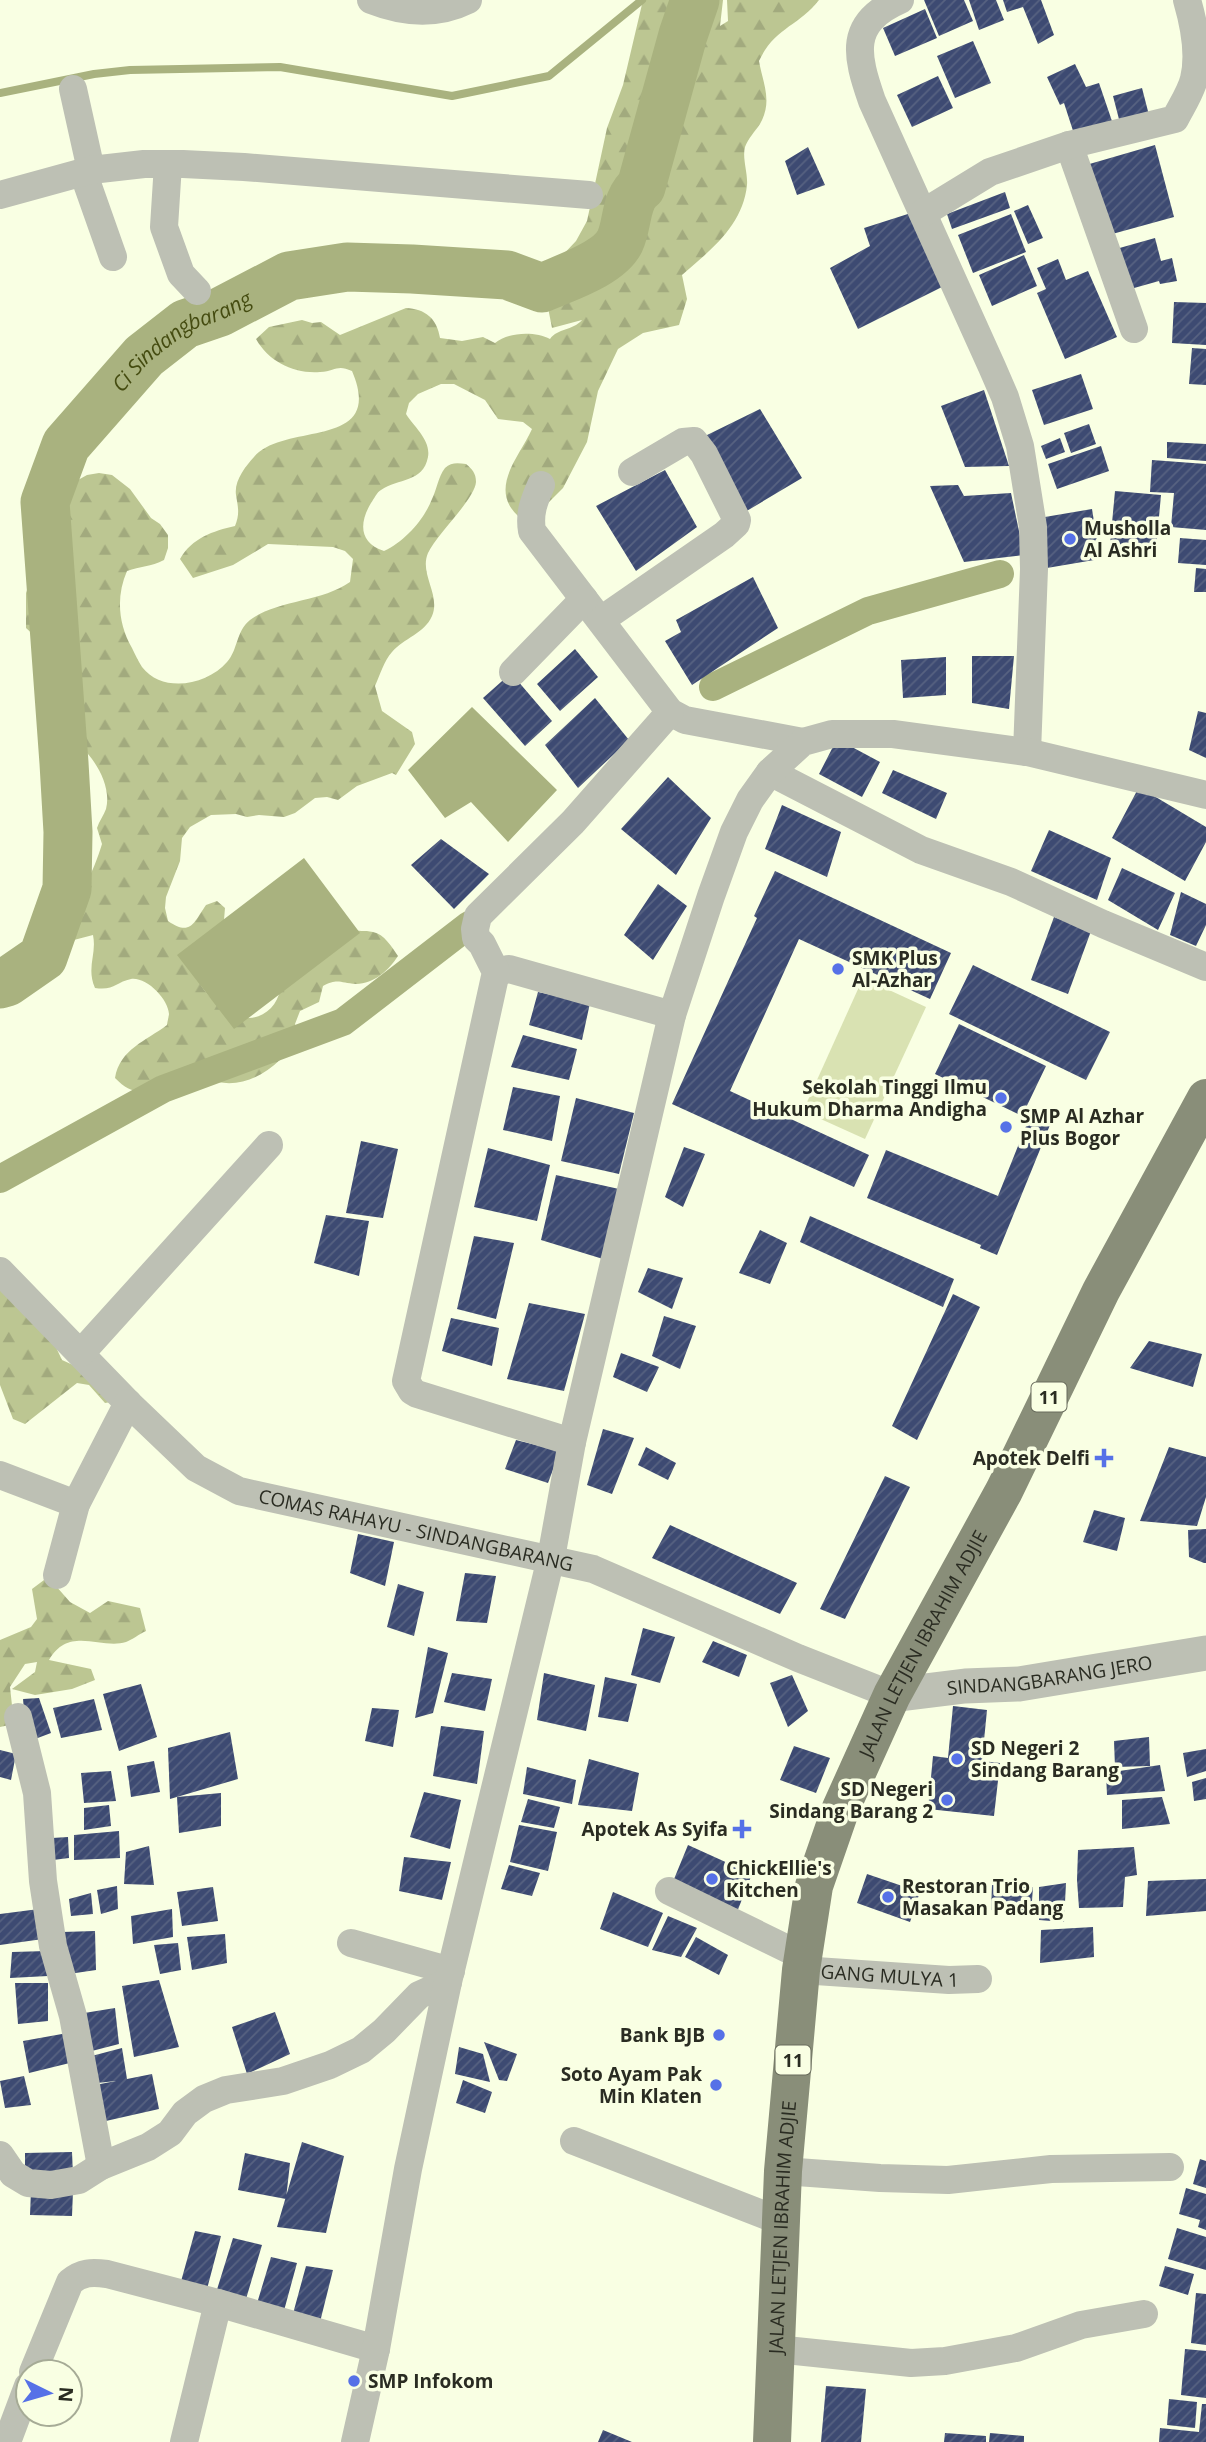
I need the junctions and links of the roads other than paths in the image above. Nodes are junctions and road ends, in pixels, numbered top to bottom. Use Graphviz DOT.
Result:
graph roads {
  1 [pos="371,0"];
  2 [pos="468,0"];
  3 [pos="900,0"];
  4 [pos="1187,0"];
  5 [pos="73,89"];
  6 [pos="1069,145"];
  7 [pos="168,164"];
  8 [pos="87,171"];
  9 [pos="0,195"];
  10 [pos="589,195"];
  11 [pos="923,213"];
  12 [pos="113,257"];
  13 [pos="197,291"];
  14 [pos="1133,329"];
  15 [pos="632,472"];
  16 [pos="541,485"];
  17 [pos="592,610"];
  18 [pos="513,672"];
  19 [pos="670,712"];
  20 [pos="803,742"];
  21 [pos="1027,752"];
  22 [pos="770,772"];
  23 [pos="1206,795"];
  24 [pos="1206,967"];
  25 [pos="496,972"];
  26 [pos="672,1015"];
  27 [pos="1206,1098"];
  28 [pos="270,1145"];
  29 [pos="0,1271"];
  30 [pos="81,1353"];
  31 [pos="128,1403"];
  32 [pos="572,1442"];
  33 [pos="0,1475"];
  34 [pos="76,1504"];
  35 [pos="551,1558"];
  36 [pos="57,1575"];
  37 [pos="1206,1653"];
  38 [pos="892,1695"];
  39 [pos="18,1717"];
  40 [pos="669,1891"];
  41 [pos="351,1943"];
  42 [pos="802,1964"];
  43 [pos="450,1976"];
  44 [pos="978,1979"];
  45 [pos="574,2141"];
  46 [pos="0,2155"];
  47 [pos="101,2166"];
  48 [pos="1170,2167"];
  49 [pos="783,2171"];
  50 [pos="780,2221"];
  51 [pos="218,2303"];
  52 [pos="1144,2314"];
  53 [pos="376,2349"];
  54 [pos="776,2349"];
  55 [pos="39,2358"];
  56 [pos="14,2422"];
  57 [pos="6,2442"];
  58 [pos="184,2442"];
  59 [pos="355,2442"];
  60 [pos="772,2442"];
  1 -- 2 [label="street"];
  3 -- 11 [label="street"];
  4 -- 6 [label="street"];
  5 -- 8 [label="street"];
  6 -- 11 [label="street"];
  6 -- 14 [label="street"];
  7 -- 8 [label="street"];
  7 -- 10 [label="street"];
  7 -- 13 [label="street"];
  8 -- 9 [label="street"];
  8 -- 12 [label="street"];
  11 -- 21 [label="street"];
  15 -- 17 [label="street"];
  16 -- 17 [label="street"];
  17 -- 18 [label="street"];
  17 -- 19 [label="street"];
  19 -- 20 [label="street"];
  19 -- 25 [label="street"];
  20 -- 21 [label="street"];
  20 -- 22 [label="street"];
  21 -- 23 [label="street"];
  22 -- 24 [label="street"];
  22 -- 26 [label="street"];
  25 -- 26 [label="street"];
  25 -- 32 [label="street"];
  26 -- 32 [label="street"];
  27 -- 38 [label="main road, JALAN LETJEN IBRAHIM ADJIE / 11"];
  28 -- 30 [label="street"];
  29 -- 30 [label="street, COMAS RAHAYU - SINDANGBARANG"];
  30 -- 31 [label="street, COMAS RAHAYU - SINDANGBARANG"];
  31 -- 34 [label="street"];
  31 -- 35 [label="street, COMAS RAHAYU - SINDANGBARANG"];
  32 -- 35 [label="street"];
  33 -- 34 [label="street"];
  34 -- 36 [label="street"];
  35 -- 38 [label="street, COMAS RAHAYU - SINDANGBARANG"];
  35 -- 43 [label="street"];
  37 -- 38 [label="street, SINDANGBARANG JERO"];
  38 -- 42 [label="main road, JALAN LETJEN IBRAHIM ADJIE / 11"];
  39 -- 47 [label="street"];
  40 -- 42 [label="street"];
  41 -- 43 [label="street"];
  42 -- 44 [label="street, GANG MULYA 1"];
  42 -- 49 [label="main road, JALAN LETJEN IBRAHIM ADJIE / 11"];
  43 -- 47 [label="street"];
  43 -- 53 [label="street"];
  45 -- 50 [label="street"];
  46 -- 47 [label="street"];
  48 -- 49 [label="street"];
  49 -- 50 [label="main road, JALAN LETJEN IBRAHIM ADJIE / 11"];
  50 -- 54 [label="main road, JALAN LETJEN IBRAHIM ADJIE / 11"];
  51 -- 53 [label="street"];
  51 -- 55 [label="street"];
  51 -- 58 [label="street"];
  52 -- 54 [label="street"];
  53 -- 59 [label="street"];
  54 -- 60 [label="main road, JALAN LETJEN IBRAHIM ADJIE / 11"];
  56 -- 57 [label="street"];
}
